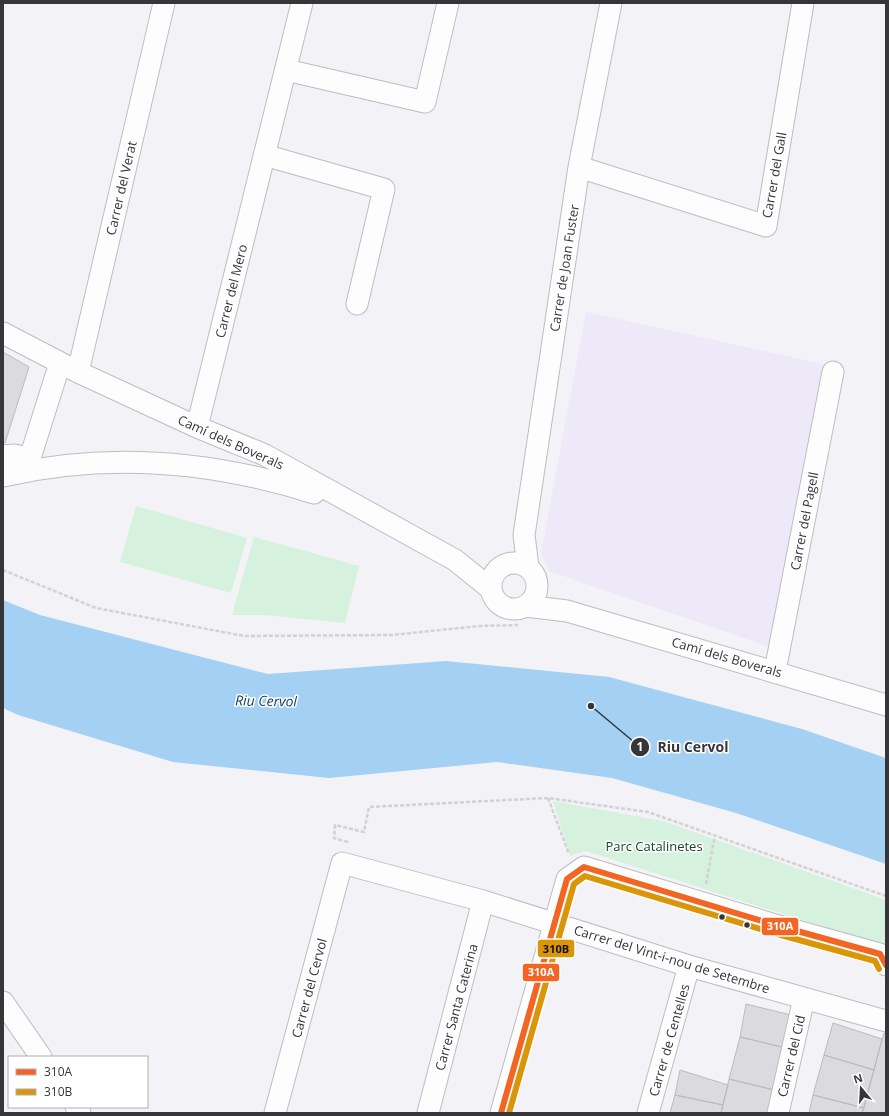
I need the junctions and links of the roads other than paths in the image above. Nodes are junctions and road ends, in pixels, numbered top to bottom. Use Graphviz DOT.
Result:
graph roads {
  1 [pos="164,3"];
  2 [pos="302,3"];
  3 [pos="448,3"];
  4 [pos="612,3"];
  5 [pos="803,3"];
  6 [pos="286,70"];
  7 [pos="264,155"];
  8 [pos="579,167"];
  9 [pos="358,304"];
  10 [pos="3,333"];
  11 [pos="69,367"];
  12 [pos="833,372"];
  13 [pos="197,427"];
  14 [pos="3,456"];
  15 [pos="31,464"];
  16 [pos="3,476"];
  17 [pos="359,507"];
  18 [pos="524,535"];
  19 [pos="455,560"];
  20 [pos="503,566"];
  21 [pos="533,575"];
  22 [pos="490,589"];
  23 [pos="567,611"];
  24 [pos="525,616"];
  25 [pos="775,671"];
  26 [pos="886,705"];
  27 [pos="342,863"];
  28 [pos="483,901"];
  29 [pos="554,923"];
  30 [pos="689,966"];
  31 [pos="886,966"];
  32 [pos="804,998"];
  33 [pos="3,1002"];
  34 [pos="886,1021"];
  35 [pos="41,1056"];
  36 [pos="275,1113"];
  37 [pos="428,1113"];
  38 [pos="501,1113"];
  39 [pos="648,1113"];
  40 [pos="778,1113"];
  1 -- 11 [label="street, Carrer del Verat"];
  2 -- 6 [label="street, Carrer del Mero"];
  3 -- 6 [label="street"];
  4 -- 8 [label="street, Carrer de Joan Fuster"];
  5 -- 8 [label="street, Carrer del Gall"];
  6 -- 7 [label="street, Carrer del Mero"];
  7 -- 9 [label="street"];
  7 -- 13 [label="street, Carrer del Mero"];
  8 -- 18 [label="street, Carrer de Joan Fuster"];
  10 -- 11 [label="street, Camí dels Boverals"];
  11 -- 13 [label="street, Camí dels Boverals"];
  11 -- 15 [label="street, Carrer del Verat"];
  12 -- 25 [label="street, Carrer del Pagell"];
  13 -- 17 [label="street, Camí dels Boverals"];
  14 -- 15 [label="street"];
  15 -- 16 [label="street"];
  15 -- 17 [label="street"];
  17 -- 19 [label="street, Camí dels Boverals"];
  18 -- 20 [label="street, Carrer de Joan Fuster"];
  18 -- 21 [label="street, Carrer de Joan Fuster"];
  19 -- 20 [label="street, Camí dels Boverals"];
  19 -- 22 [label="street, Camí dels Boverals"];
  20 -- 21 [label="street"];
  20 -- 22 [label="street"];
  21 -- 23 [label="street, Camí dels Boverals"];
  21 -- 24 [label="street"];
  22 -- 24 [label="street"];
  23 -- 24 [label="street, Camí dels Boverals"];
  23 -- 25 [label="street, Camí dels Boverals"];
  25 -- 26 [label="street, Camí dels Boverals"];
  27 -- 28 [label="street, Carrer del Vint-i-nou de Setembre"];
  27 -- 36 [label="street, Carrer del Cervol"];
  28 -- 29 [label="street, Carrer del Vint-i-nou de Setembre"];
  28 -- 37 [label="street, Carrer Santa Caterina"];
  29 -- 30 [label="street, Carrer del Vint-i-nou de Setembre"];
  29 -- 31 [label="street"];
  29 -- 38 [label="street"];
  30 -- 32 [label="street, Carrer del Vint-i-nou de Setembre"];
  30 -- 39 [label="street, Carrer de Centelles"];
  32 -- 34 [label="street, Carrer del Vint-i-nou de Setembre"];
  32 -- 40 [label="street, Carrer del Cid"];
  33 -- 35 [label="street"];
}
